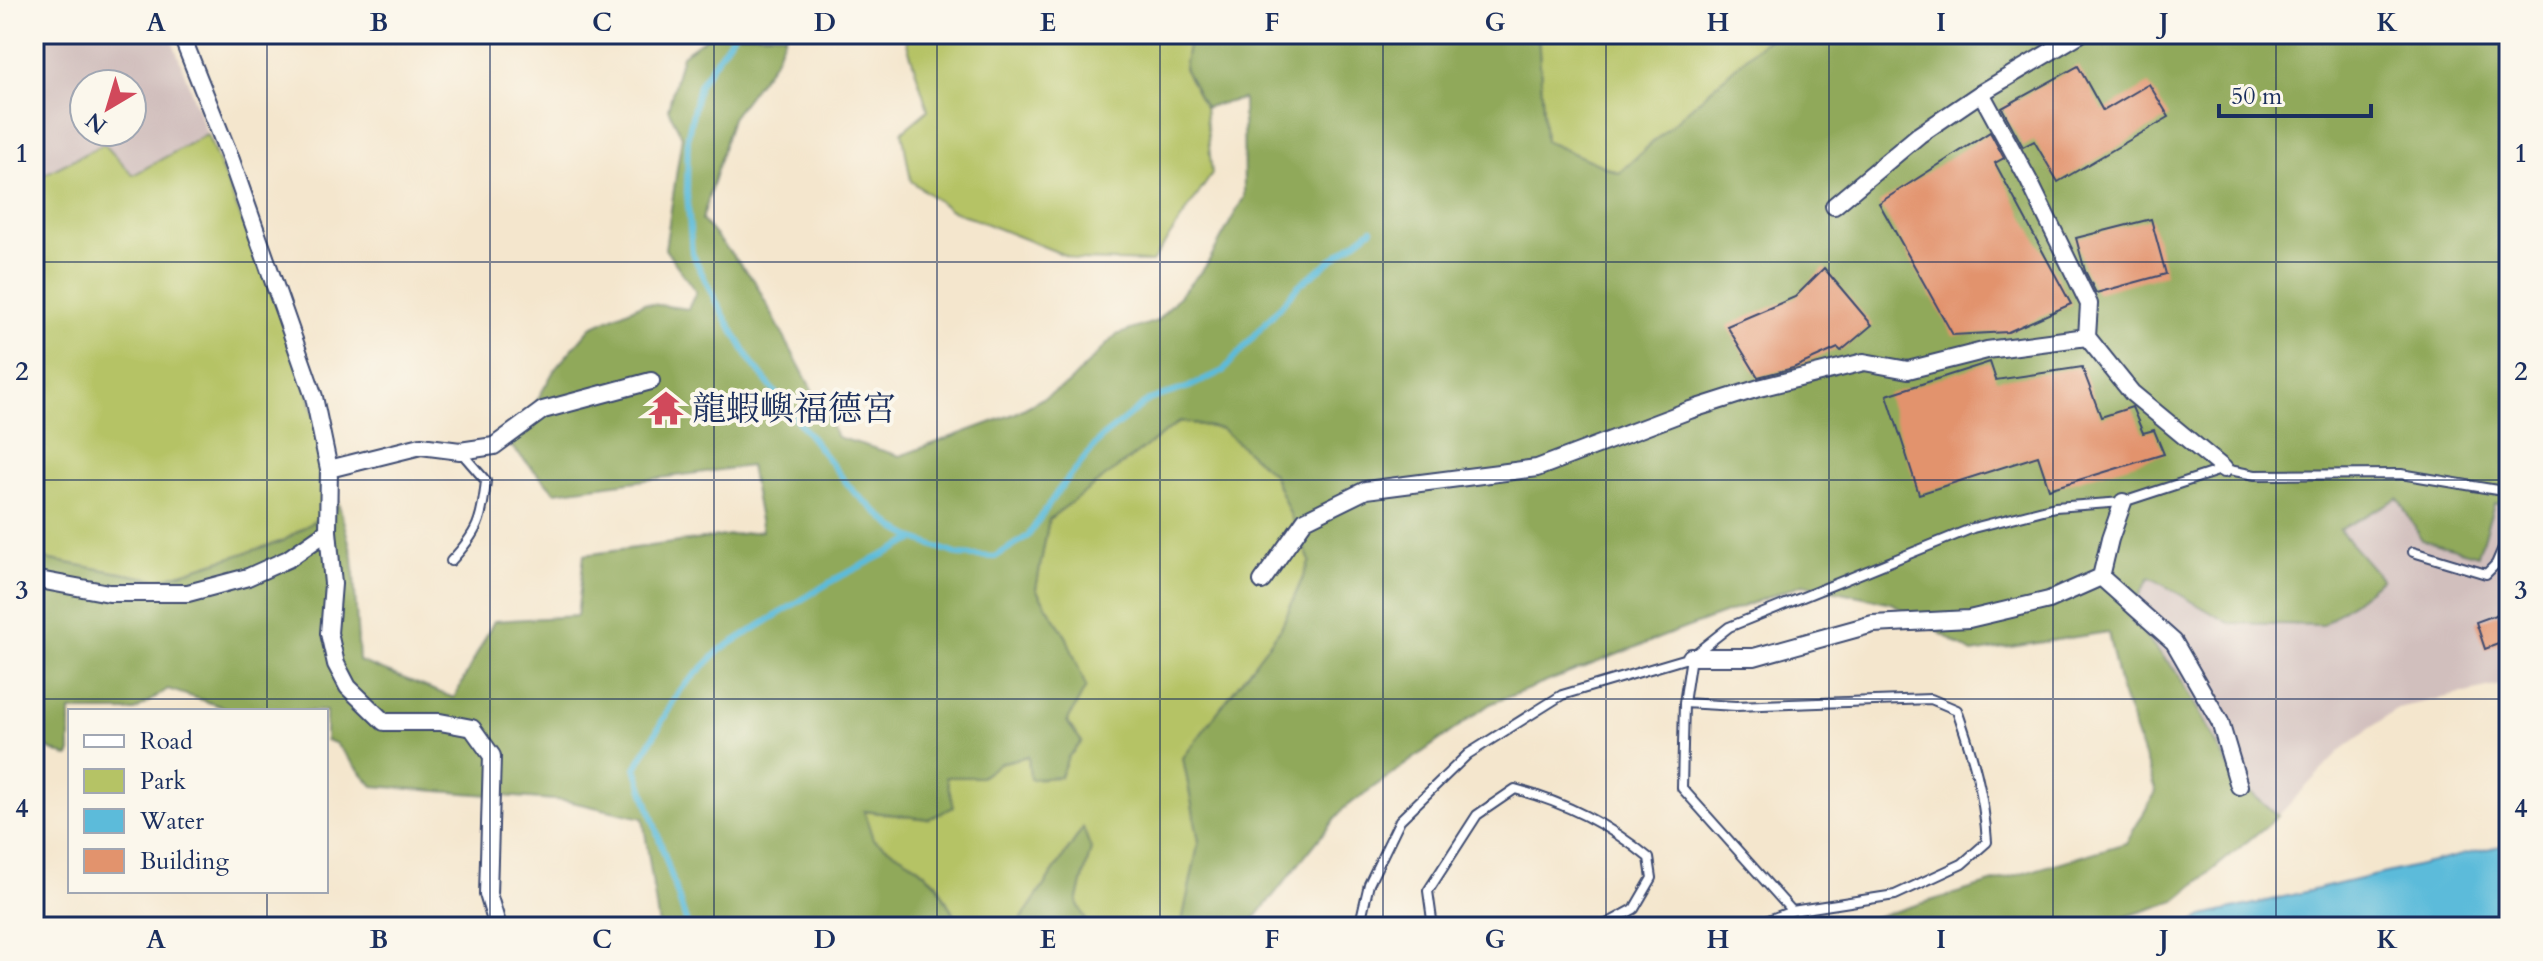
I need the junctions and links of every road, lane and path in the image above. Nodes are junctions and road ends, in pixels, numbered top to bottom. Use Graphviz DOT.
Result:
graph roads {
  1 [pos="181,34"];
  2 [pos="2080,34"];
  3 [pos="1981,93"];
  4 [pos="1834,206"];
  5 [pos="2087,337"];
  6 [pos="651,381"];
  7 [pos="460,451"];
  8 [pos="329,469"];
  9 [pos="2224,469"];
  10 [pos="2509,492"];
  11 [pos="2123,502"];
  12 [pos="328,531"];
  13 [pos="2509,534"];
  14 [pos="2413,552"];
  15 [pos="451,561"];
  16 [pos="2101,577"];
  17 [pos="34,579"];
  18 [pos="1262,581"];
  19 [pos="1691,657"];
  20 [pos="1684,703"];
  21 [pos="2239,786"];
  22 [pos="1792,911"];
  23 [pos="498,927"];
  24 [pos="1359,927"];
  25 [pos="1433,927"];
  26 [pos="1601,927"];
  27 [pos="1750,927"];
  1 -- 8 [label="street"];
  2 -- 3 [label="street"];
  3 -- 4 [label="street"];
  3 -- 5 [label="street"];
  5 -- 9 [label="street"];
  5 -- 18 [label="street"];
  6 -- 7 [label="street"];
  7 -- 8 [label="street"];
  7 -- 15 [label="lane"];
  8 -- 12 [label="street"];
  9 -- 10 [label="lane"];
  9 -- 11 [label="lane"];
  11 -- 16 [label="street"];
  11 -- 19 [label="lane"];
  12 -- 17 [label="street"];
  12 -- 23 [label="street"];
  13 -- 14 [label="lane"];
  16 -- 19 [label="street"];
  16 -- 21 [label="street"];
  19 -- 20 [label="lane"];
  19 -- 24 [label="lane"];
  20 -- 22 [label="lane"];
  20 -- 22 [label="lane"];
  22 -- 27 [label="lane"];
  25 -- 26 [label="lane"];
}
